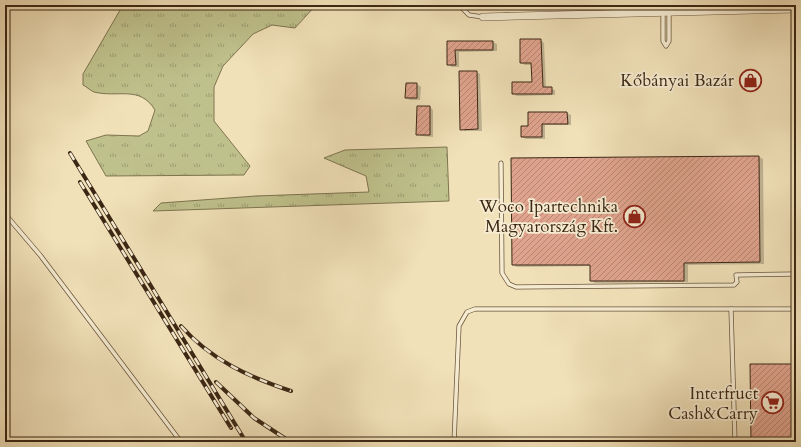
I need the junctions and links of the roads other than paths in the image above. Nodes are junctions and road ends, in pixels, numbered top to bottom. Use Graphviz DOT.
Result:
graph roads {
  1 [pos="458,5"];
  2 [pos="677,5"];
  3 [pos="749,8"];
  4 [pos="796,9"];
  5 [pos="679,13"];
  6 [pos="666,14"];
  7 [pos="483,18"];
  8 [pos="501,163"];
  9 [pos="5,214"];
  10 [pos="796,274"];
  11 [pos="731,309"];
  12 [pos="796,309"];
  13 [pos="181,442"];
  14 [pos="454,442"];
  15 [pos="734,442"];
  1 -- 7 [label="lane"];
  2 -- 5 [label="lane"];
  3 -- 4 [label="street"];
  3 -- 5 [label="street"];
  5 -- 6 [label="street"];
  6 -- 6 [label="lane"];
  6 -- 7 [label="street"];
  8 -- 10 [label="lane"];
  9 -- 13 [label="lane"];
  11 -- 12 [label="lane"];
  11 -- 14 [label="lane"];
  11 -- 15 [label="lane"];
}
